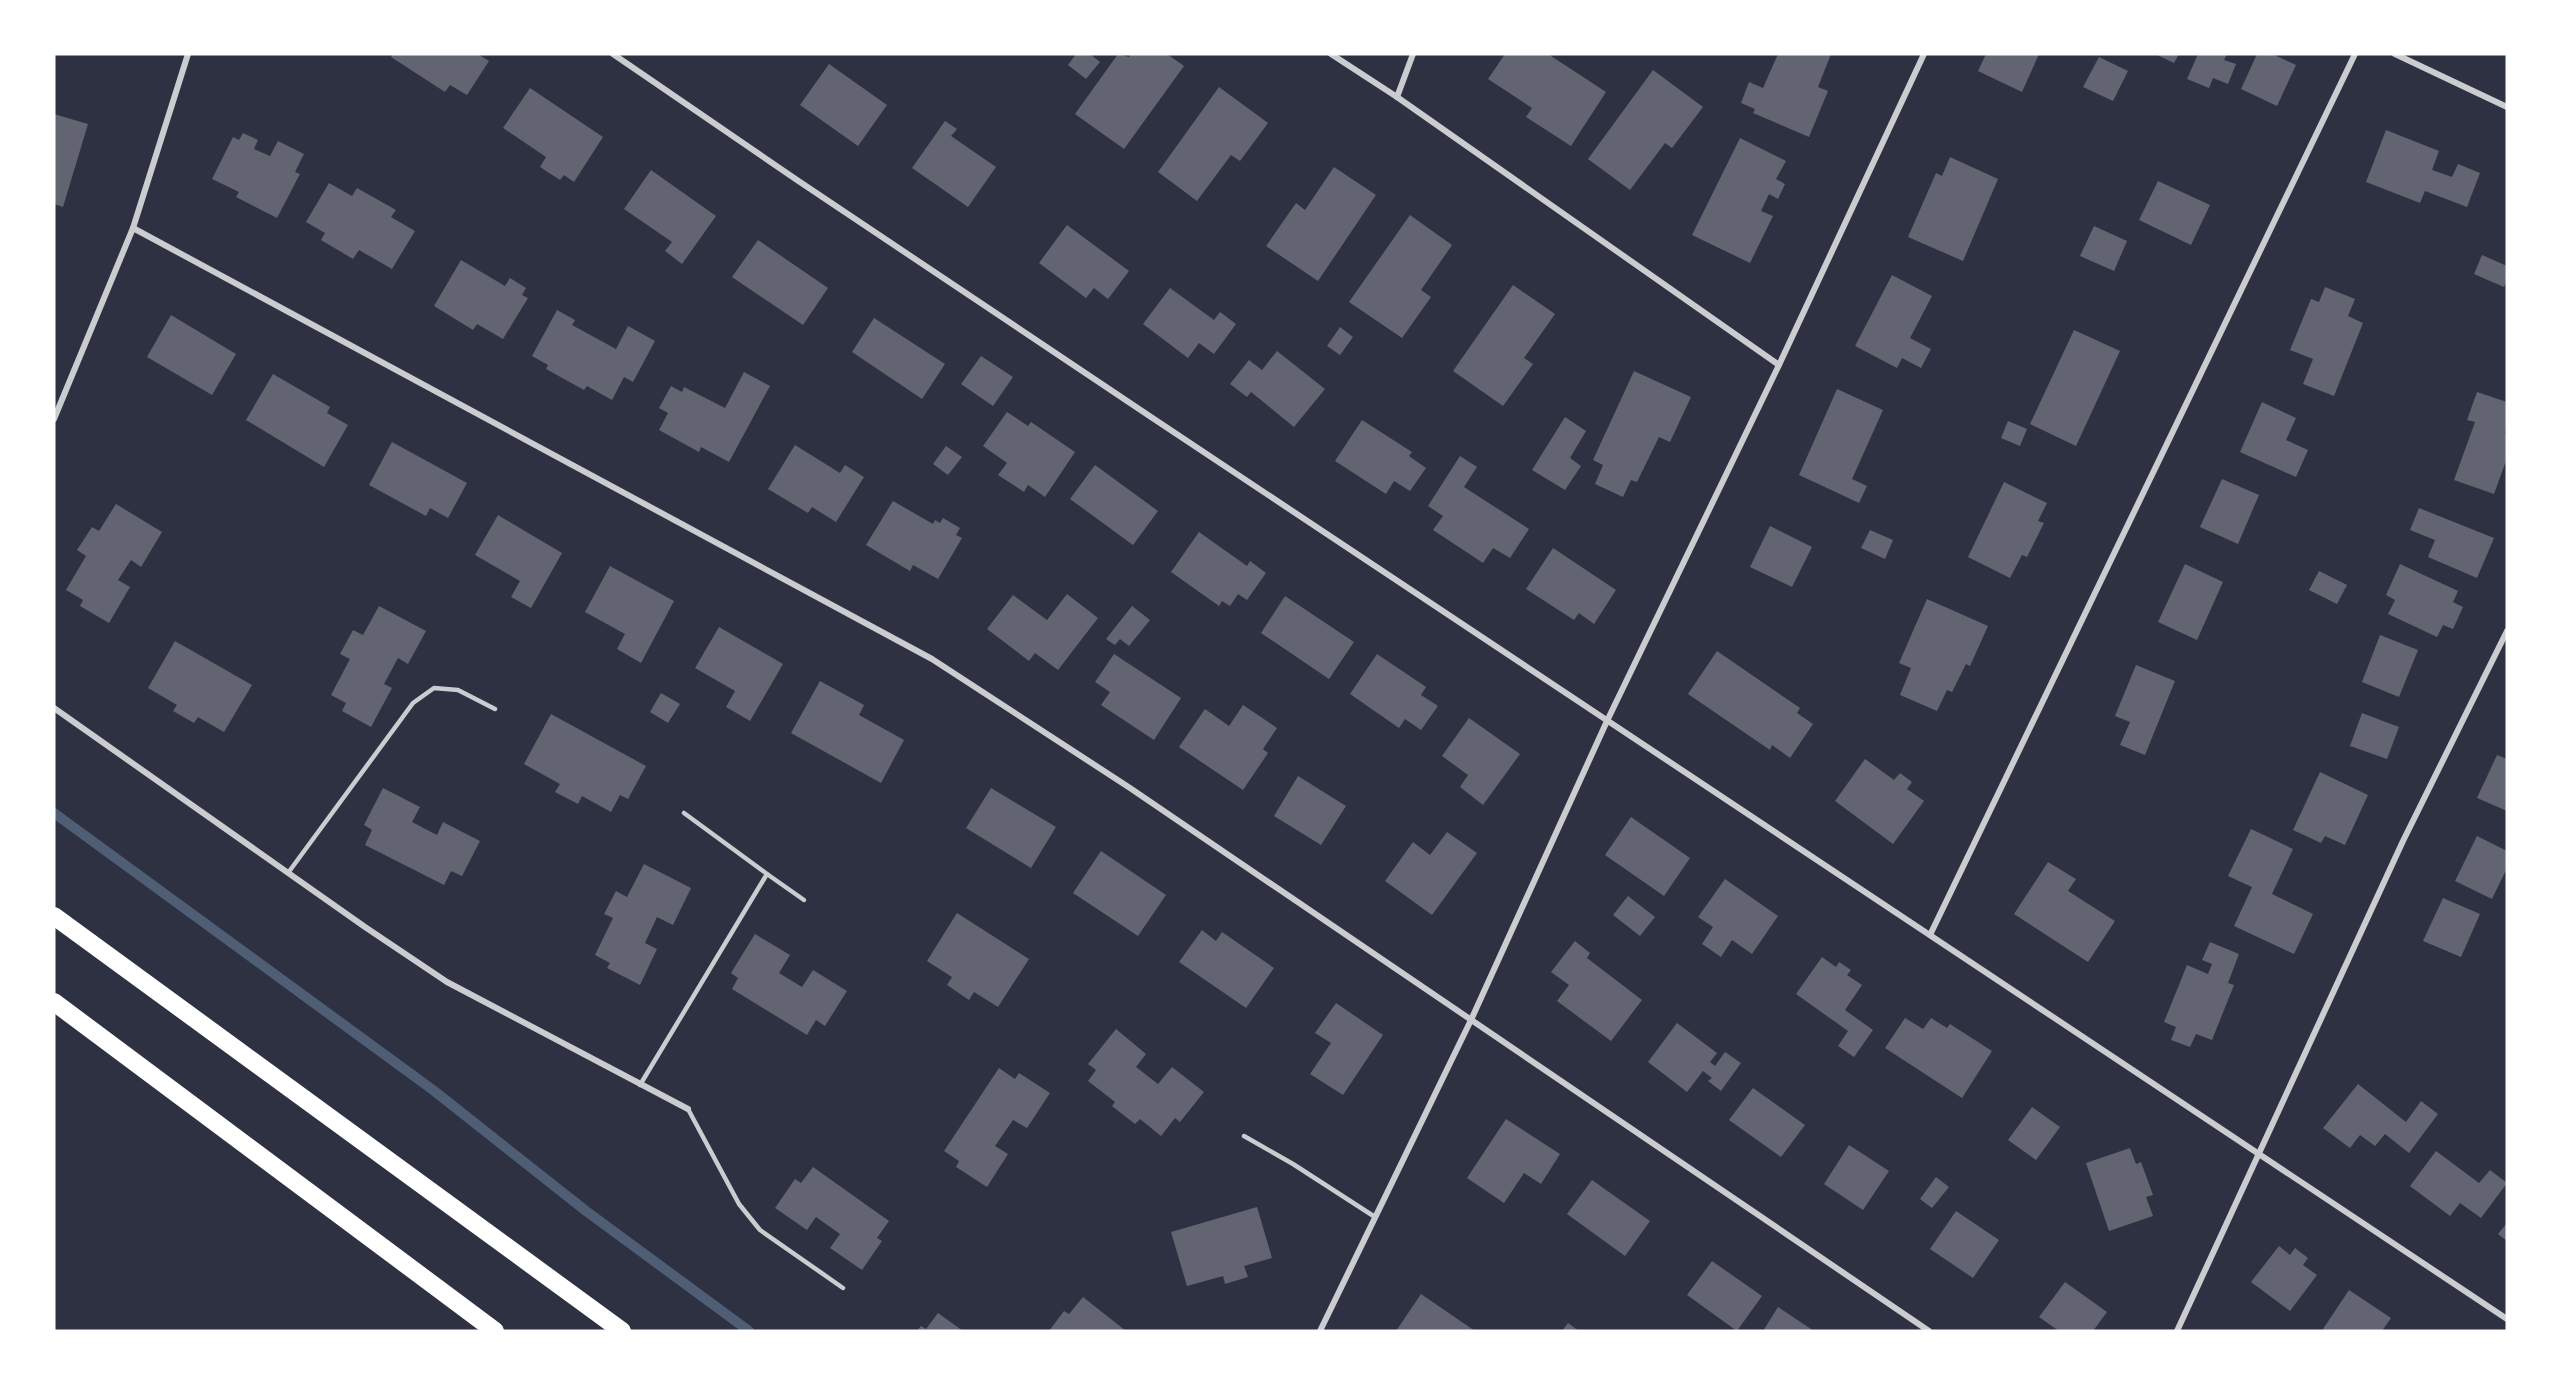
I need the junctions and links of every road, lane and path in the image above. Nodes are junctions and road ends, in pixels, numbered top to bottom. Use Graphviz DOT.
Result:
graph roads {
  1 [pos="188,54"];
  2 [pos="613,54"];
  3 [pos="1331,54"];
  4 [pos="1413,54"];
  5 [pos="1924,54"];
  6 [pos="2355,54"];
  7 [pos="2395,54"];
  8 [pos="1397,97"];
  9 [pos="2507,107"];
  10 [pos="134,228"];
  11 [pos="1779,365"];
  12 [pos="54,419"];
  13 [pos="2507,631"];
  14 [pos="54,708"];
  15 [pos="495,709"];
  16 [pos="1607,721"];
  17 [pos="684,813"];
  18 [pos="288,873"];
  19 [pos="767,874"];
  20 [pos="804,900"];
  21 [pos="54,916"];
  22 [pos="1930,935"];
  23 [pos="54,1002"];
  24 [pos="1471,1020"];
  25 [pos="640,1085"];
  26 [pos="688,1109"];
  27 [pos="1244,1136"];
  28 [pos="2257,1155"];
  29 [pos="1375,1217"];
  30 [pos="843,1288"];
  31 [pos="2507,1319"];
  32 [pos="495,1331"];
  33 [pos="622,1331"];
  34 [pos="1320,1331"];
  35 [pos="1929,1331"];
  36 [pos="2177,1331"];
  1 -- 10 [label="street"];
  2 -- 16 [label="street"];
  3 -- 8 [label="street"];
  4 -- 8 [label="street"];
  5 -- 11 [label="street"];
  6 -- 22 [label="street"];
  7 -- 9 [label="street"];
  8 -- 11 [label="street"];
  10 -- 12 [label="street"];
  10 -- 24 [label="street"];
  11 -- 16 [label="street"];
  13 -- 28 [label="street"];
  14 -- 18 [label="street"];
  15 -- 18 [label="lane"];
  16 -- 22 [label="street"];
  16 -- 24 [label="street"];
  17 -- 19 [label="lane"];
  18 -- 25 [label="street"];
  19 -- 20 [label="lane"];
  19 -- 25 [label="lane"];
  21 -- 33 [label="highway"];
  22 -- 28 [label="street"];
  23 -- 32 [label="highway"];
  24 -- 29 [label="street"];
  24 -- 35 [label="street"];
  25 -- 26 [label="street"];
  26 -- 30 [label="lane"];
  27 -- 29 [label="lane"];
  28 -- 31 [label="street"];
  28 -- 36 [label="street"];
  29 -- 34 [label="street"];
}
